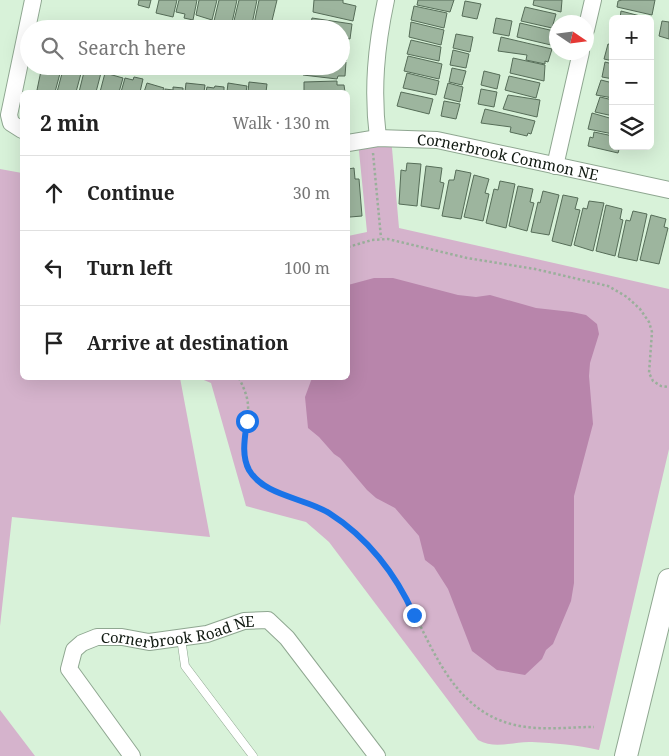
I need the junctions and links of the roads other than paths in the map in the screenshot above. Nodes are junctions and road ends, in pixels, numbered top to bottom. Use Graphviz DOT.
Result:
graph roads {
  1 [pos="33,0"];
  2 [pos="386,0"];
  3 [pos="593,0"];
  4 [pos="590,15"];
  5 [pos="29,20"];
  6 [pos="579,60"];
  7 [pos="20,62"];
  8 [pos="20,129"];
  9 [pos="375,138"];
  10 [pos="350,143"];
  11 [pos="555,166"];
  12 [pos="669,190"];
  13 [pos="669,580"];
  14 [pos="181,638"];
  15 [pos="132,756"];
  16 [pos="253,756"];
  17 [pos="377,756"];
  18 [pos="626,756"];
  1 -- 5 [label="street"];
  2 -- 9 [label="street"];
  3 -- 4 [label="street"];
  6 -- 11 [label="street"];
  7 -- 8 [label="street"];
  9 -- 10 [label="street, Cornerbrook Common NE"];
  9 -- 11 [label="street, Cornerbrook Common NE"];
  11 -- 12 [label="street, Cornerbrook Common NE"];
  13 -- 18 [label="street"];
  14 -- 15 [label="street, Cornerbrook Road NE"];
  14 -- 16 [label="lane"];
  14 -- 17 [label="street, Cornerbrook Road NE"];
}
